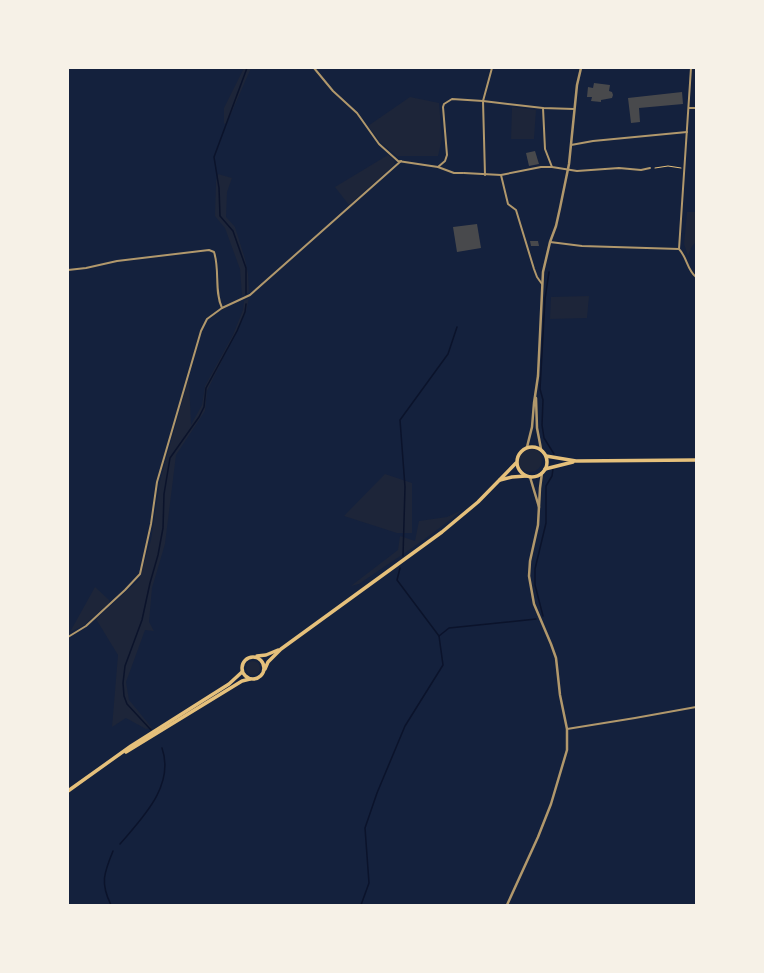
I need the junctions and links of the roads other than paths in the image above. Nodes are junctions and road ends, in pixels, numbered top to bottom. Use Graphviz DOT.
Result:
graph roads {
  1 [pos="314,68"];
  2 [pos="492,68"];
  3 [pos="581,68"];
  4 [pos="691,68"];
  5 [pos="484,101"];
  6 [pos="543,108"];
  7 [pos="689,108"];
  8 [pos="696,108"];
  9 [pos="575,109"];
  10 [pos="688,132"];
  11 [pos="571,145"];
  12 [pos="401,161"];
  13 [pos="438,167"];
  14 [pos="552,167"];
  15 [pos="650,168"];
  16 [pos="567,170"];
  17 [pos="485,175"];
  18 [pos="501,175"];
  19 [pos="550,242"];
  20 [pos="679,249"];
  21 [pos="68,270"];
  22 [pos="696,277"];
  23 [pos="542,285"];
  24 [pos="222,308"];
  25 [pos="536,392"];
  26 [pos="527,447"];
  27 [pos="541,449"];
  28 [pos="546,456"];
  29 [pos="696,460"];
  30 [pos="576,461"];
  31 [pos="516,463"];
  32 [pos="545,469"];
  33 [pos="542,473"];
  34 [pos="528,476"];
  35 [pos="499,480"];
  36 [pos="540,509"];
  37 [pos="68,636"];
  38 [pos="280,649"];
  39 [pos="254,657"];
  40 [pos="265,670"];
  41 [pos="242,672"];
  42 [pos="250,679"];
  43 [pos="696,707"];
  44 [pos="567,729"];
  45 [pos="117,757"];
  46 [pos="68,791"];
  47 [pos="507,905"];
  1 -- 12 [label="street"];
  2 -- 5 [label="street"];
  3 -- 9 [label="street"];
  4 -- 7 [label="street"];
  5 -- 6 [label="street"];
  5 -- 13 [label="street"];
  5 -- 17 [label="street"];
  6 -- 9 [label="street"];
  6 -- 14 [label="street"];
  7 -- 8 [label="street"];
  7 -- 10 [label="street"];
  9 -- 11 [label="street"];
  10 -- 11 [label="street"];
  10 -- 20 [label="street"];
  11 -- 16 [label="street"];
  12 -- 13 [label="street"];
  12 -- 24 [label="street"];
  13 -- 17 [label="street"];
  14 -- 16 [label="street"];
  14 -- 18 [label="street"];
  15 -- 16 [label="street"];
  16 -- 19 [label="street"];
  17 -- 18 [label="street"];
  18 -- 23 [label="street"];
  19 -- 20 [label="street"];
  19 -- 23 [label="street"];
  20 -- 22 [label="street"];
  21 -- 24 [label="street"];
  23 -- 25 [label="street"];
  24 -- 37 [label="street"];
  25 -- 26 [label="street"];
  25 -- 27 [label="street"];
  26 -- 27 [label="main road"];
  26 -- 31 [label="main road"];
  27 -- 28 [label="main road"];
  28 -- 30 [label="main road"];
  28 -- 32 [label="main road"];
  29 -- 30 [label="main road"];
  30 -- 32 [label="main road"];
  31 -- 34 [label="main road"];
  31 -- 35 [label="main road"];
  32 -- 33 [label="main road"];
  33 -- 34 [label="main road"];
  33 -- 36 [label="street"];
  34 -- 35 [label="main road"];
  34 -- 36 [label="street"];
  35 -- 38 [label="main road"];
  36 -- 44 [label="street"];
  38 -- 39 [label="main road"];
  38 -- 40 [label="main road"];
  39 -- 40 [label="main road"];
  39 -- 41 [label="main road"];
  40 -- 42 [label="main road"];
  41 -- 42 [label="main road"];
  41 -- 45 [label="main road"];
  42 -- 45 [label="main road"];
  43 -- 44 [label="street"];
  44 -- 47 [label="street"];
  45 -- 46 [label="main road"];
}
